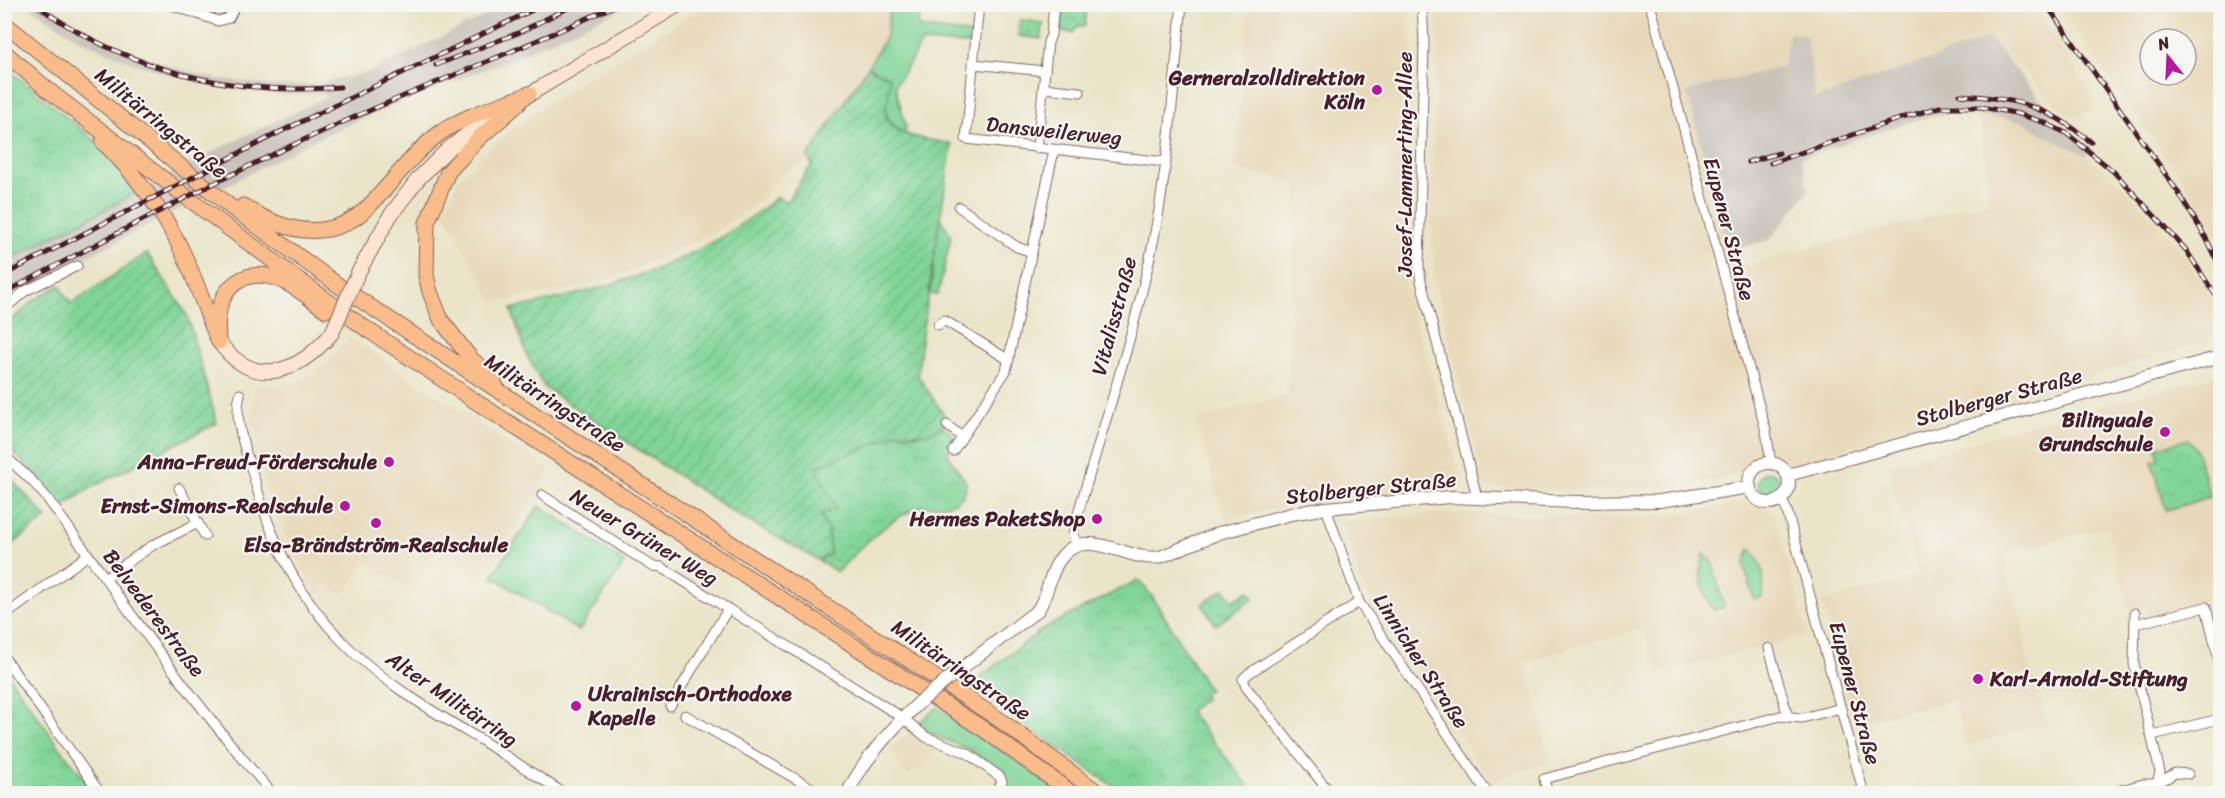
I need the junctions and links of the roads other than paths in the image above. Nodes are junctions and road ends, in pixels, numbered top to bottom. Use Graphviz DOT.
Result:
graph roads {
  1 [pos="169,4"];
  2 [pos="236,4"];
  3 [pos="680,4"];
  4 [pos="979,4"];
  5 [pos="1054,4"];
  6 [pos="1182,4"];
  7 [pos="1422,4"];
  8 [pos="1650,4"];
  9 [pos="4,23"];
  10 [pos="4,52"];
  11 [pos="973,64"];
  12 [pos="1045,71"];
  13 [pos="1044,88"];
  14 [pos="48,90"];
  15 [pos="1080,92"];
  16 [pos="529,94"];
  17 [pos="1037,148"];
  18 [pos="1054,150"];
  19 [pos="168,156"];
  20 [pos="1165,162"];
  21 [pos="959,207"];
  22 [pos="1032,252"];
  23 [pos="77,266"];
  24 [pos="4,309"];
  25 [pos="938,325"];
  26 [pos="362,326"];
  27 [pos="219,342"];
  28 [pos="2220,357"];
  29 [pos="1009,360"];
  30 [pos="240,394"];
  31 [pos="502,394"];
  32 [pos="947,425"];
  33 [pos="962,436"];
  34 [pos="953,451"];
  35 [pos="4,455"];
  36 [pos="1771,463"];
  37 [pos="1788,475"];
  38 [pos="1750,487"];
  39 [pos="179,488"];
  40 [pos="542,495"];
  41 [pos="1477,497"];
  42 [pos="1781,498"];
  43 [pos="1326,508"];
  44 [pos="198,523"];
  45 [pos="205,536"];
  46 [pos="1077,546"];
  47 [pos="88,555"];
  48 [pos="105,578"];
  49 [pos="1359,602"];
  50 [pos="728,609"];
  51 [pos="2135,613"];
  52 [pos="4,616"];
  53 [pos="2134,624"];
  54 [pos="1769,648"];
  55 [pos="4,657"];
  56 [pos="2220,665"];
  57 [pos="670,706"];
  58 [pos="1841,708"];
  59 [pos="685,715"];
  60 [pos="1788,717"];
  61 [pos="903,718"];
  62 [pos="2220,719"];
  63 [pos="2152,735"];
  64 [pos="2188,774"];
  65 [pos="2157,783"];
  66 [pos="101,794"];
  67 [pos="273,794"];
  68 [pos="565,794"];
  69 [pos="822,794"];
  70 [pos="847,794"];
  71 [pos="995,794"];
  72 [pos="1073,794"];
  73 [pos="1100,794"];
  74 [pos="1331,794"];
  75 [pos="1488,794"];
  76 [pos="1548,794"];
  77 [pos="1864,794"];
  78 [pos="2106,794"];
  79 [pos="2166,794"];
  1 -- 2 [label="street"];
  3 -- 16 [label="main road"];
  4 -- 11 [label="street, Dansweilerweg"];
  5 -- 12 [label="street"];
  6 -- 20 [label="street, Vitalisstraße"];
  7 -- 41 [label="street, Josef-Lammerting-Allee"];
  8 -- 36 [label="street, Eupener Straße"];
  9 -- 19 [label="highway, Militärringstraße"];
  10 -- 14 [label="highway, Militärringstraße"];
  11 -- 12 [label="street"];
  11 -- 17 [label="street, Dansweilerweg"];
  12 -- 13 [label="street"];
  13 -- 15 [label="street"];
  13 -- 17 [label="street"];
  14 -- 26 [label="highway, Militärringstraße"];
  14 -- 27 [label="highway"];
  16 -- 19 [label="highway"];
  16 -- 27 [label="main road, bridge"];
  16 -- 31 [label="highway"];
  17 -- 18 [label="street, Dansweilerweg"];
  18 -- 20 [label="street, Dansweilerweg"];
  18 -- 22 [label="street"];
  19 -- 31 [label="highway, Militärringstraße"];
  20 -- 46 [label="street, Vitalisstraße"];
  21 -- 22 [label="street"];
  22 -- 29 [label="street"];
  23 -- 24 [label="street"];
  25 -- 29 [label="street"];
  26 -- 27 [label="highway"];
  26 -- 72 [label="highway, Militärringstraße"];
  28 -- 37 [label="street, Stolberger Straße"];
  29 -- 33 [label="street"];
  30 -- 68 [label="street, Alter Militärring"];
  31 -- 73 [label="highway, Militärringstraße"];
  32 -- 33 [label="street"];
  33 -- 34 [label="street"];
  35 -- 47 [label="street, Belvederestraße"];
  36 -- 37 [label="street"];
  36 -- 38 [label="street"];
  37 -- 42 [label="street"];
  38 -- 41 [label="street, Stolberger Straße"];
  38 -- 42 [label="street"];
  39 -- 44 [label="street"];
  40 -- 50 [label="street, Neuer Grüner Weg"];
  41 -- 43 [label="street, Stolberger Straße"];
  42 -- 58 [label="street, Eupener Straße"];
  43 -- 46 [label="street, Stolberger Straße"];
  43 -- 49 [label="street, Linnicher Straße"];
  44 -- 45 [label="street"];
  44 -- 48 [label="street"];
  46 -- 61 [label="street, bridge"];
  47 -- 48 [label="street, Belvederestraße"];
  47 -- 52 [label="street"];
  48 -- 67 [label="street, Belvederestraße"];
  49 -- 74 [label="street"];
  49 -- 75 [label="street, Linnicher Straße"];
  50 -- 57 [label="street, Neuer Grüner Weg"];
  50 -- 61 [label="street, Neuer Grüner Weg"];
  51 -- 53 [label="street"];
  53 -- 56 [label="street"];
  53 -- 63 [label="street"];
  54 -- 60 [label="street"];
  55 -- 66 [label="street"];
  58 -- 60 [label="street"];
  58 -- 77 [label="street, Eupener Straße"];
  59 -- 69 [label="street"];
  60 -- 76 [label="street"];
  61 -- 70 [label="street"];
  61 -- 71 [label="street, Neuer Grüner Weg"];
  62 -- 63 [label="street"];
  63 -- 65 [label="street"];
  64 -- 65 [label="street"];
  65 -- 78 [label="street"];
  65 -- 79 [label="street"];
}
